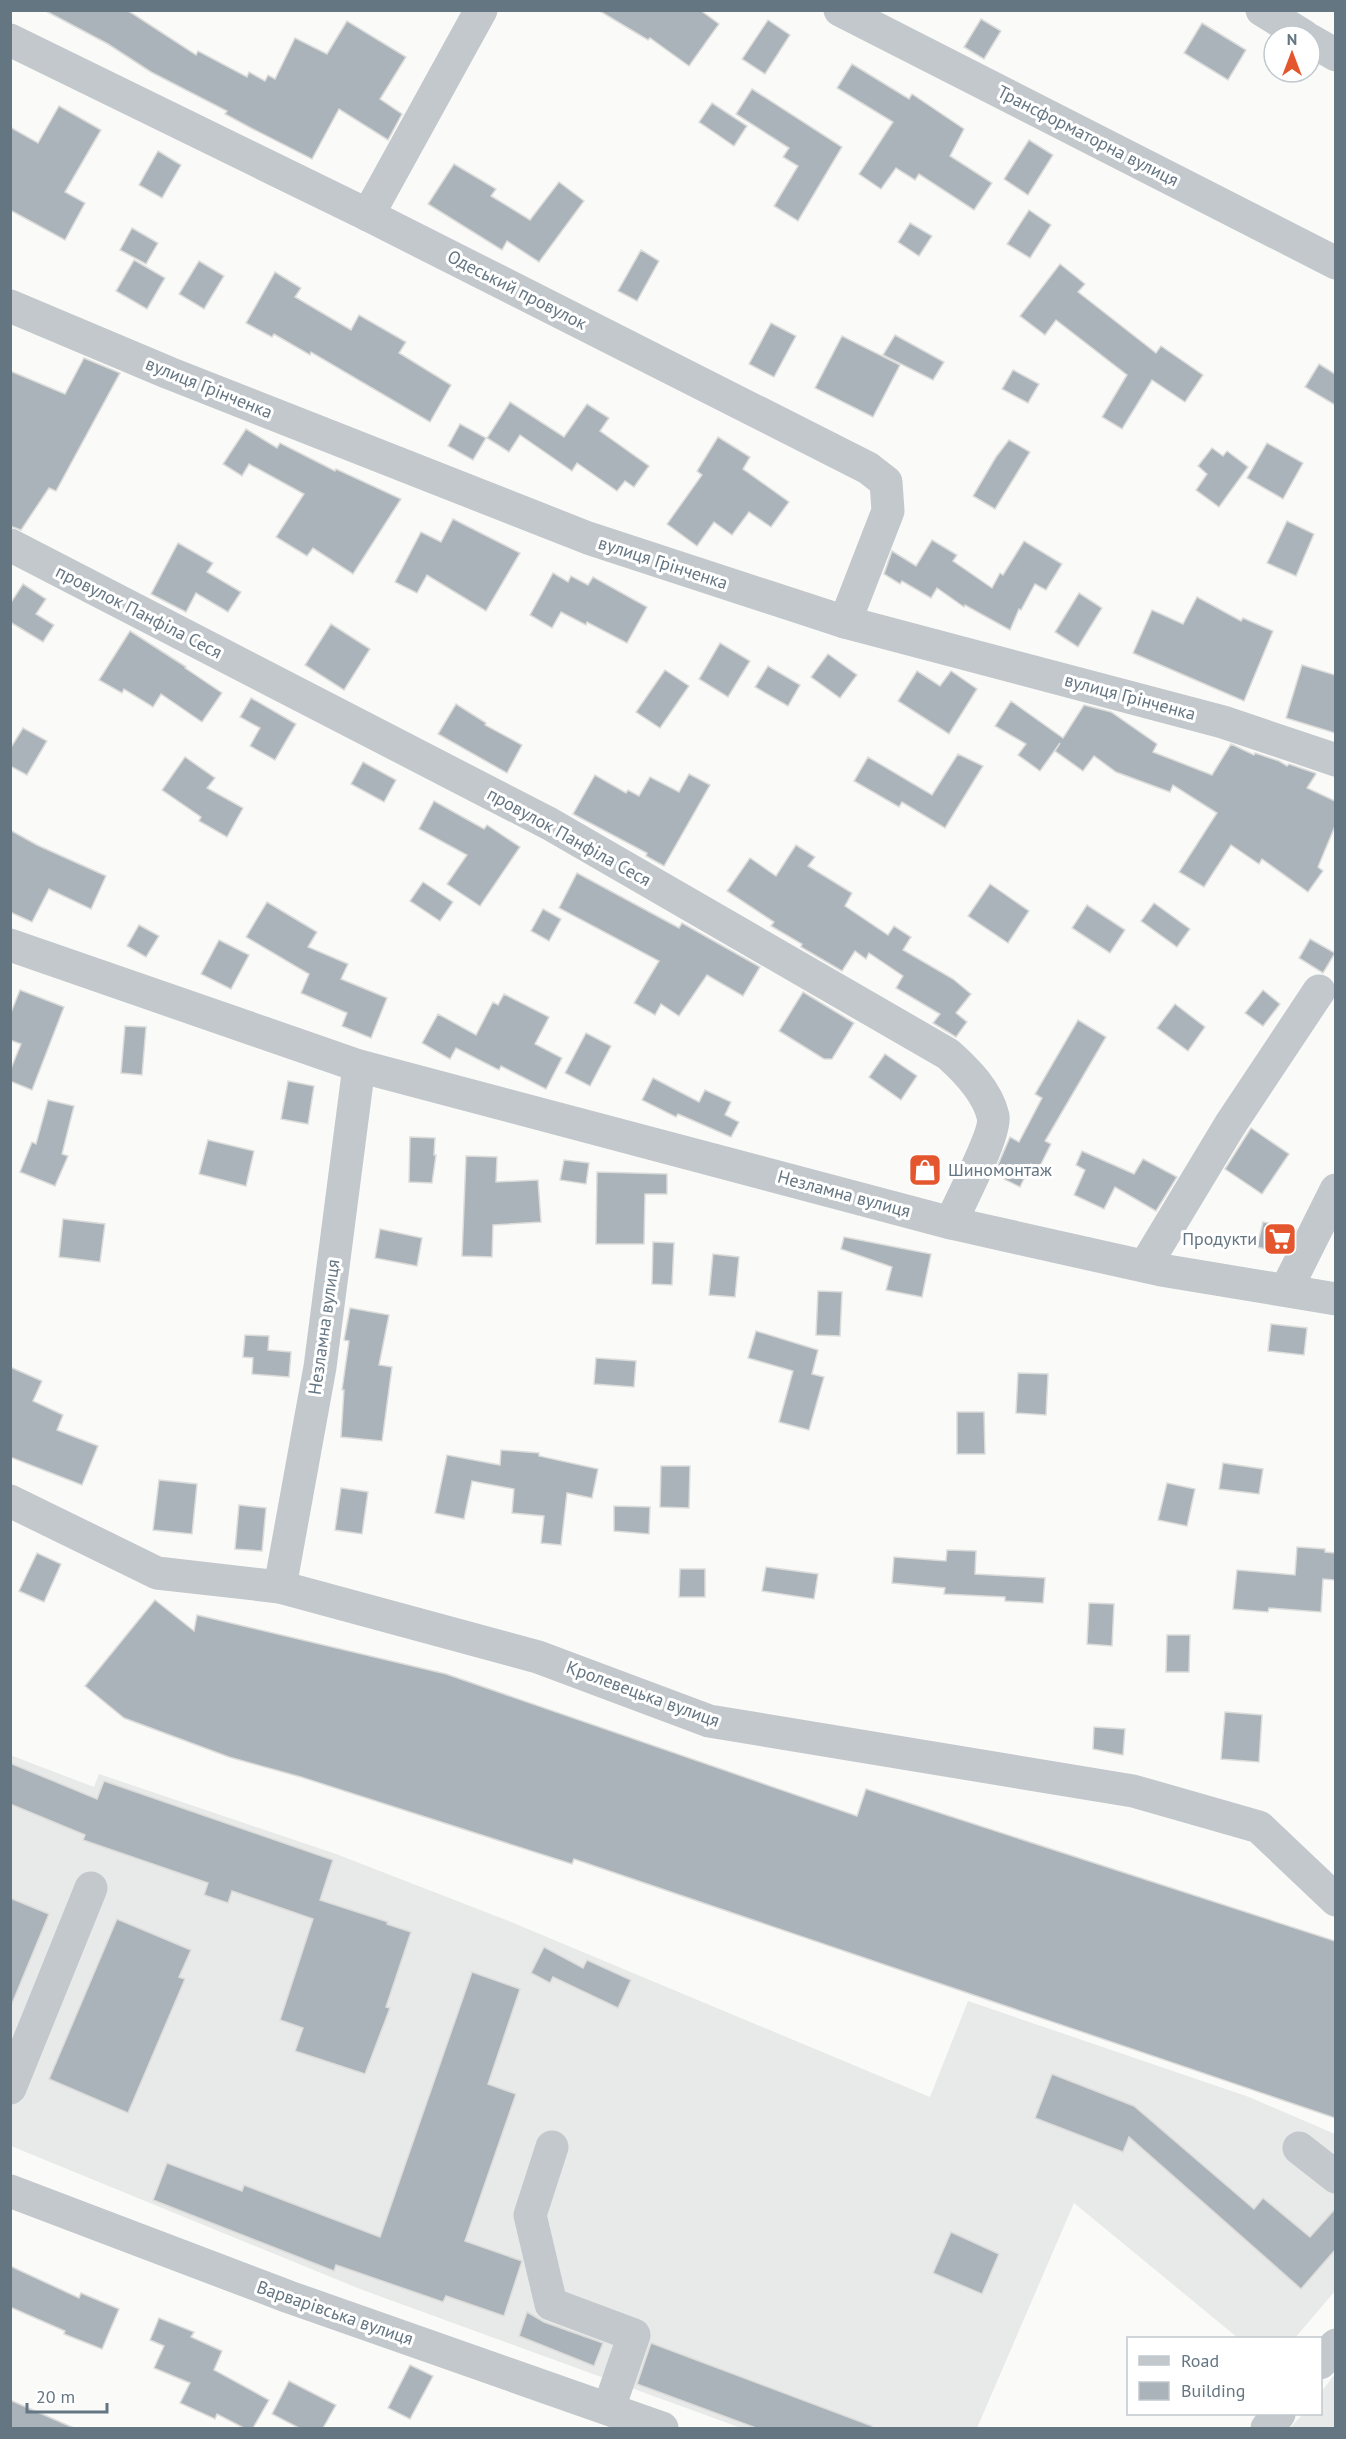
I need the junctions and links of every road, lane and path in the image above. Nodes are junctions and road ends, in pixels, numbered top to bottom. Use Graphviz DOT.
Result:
graph roads {
  1 [pos="481,10"];
  2 [pos="840,10"];
  3 [pos="1262,10"];
  4 [pos="1285,24"];
  5 [pos="10,40"];
  6 [pos="1322,47"];
  7 [pos="1335,55"];
  8 [pos="368,215"];
  9 [pos="1335,263"];
  10 [pos="10,306"];
  11 [pos="10,545"];
  12 [pos="844,622"];
  13 [pos="1335,760"];
  14 [pos="10,945"];
  15 [pos="1319,991"];
  16 [pos="358,1066"];
  17 [pos="1335,1190"];
  18 [pos="951,1223"];
  19 [pos="1145,1266"];
  20 [pos="1286,1290"];
  21 [pos="1335,1299"];
  22 [pos="10,1502"];
  23 [pos="280,1587"];
  24 [pos="91,1888"];
  25 [pos="1335,1900"];
  26 [pos="10,2088"];
  27 [pos="552,2147"];
  28 [pos="1299,2148"];
  29 [pos="1335,2177"];
  30 [pos="10,2191"];
  31 [pos="1335,2345"];
  32 [pos="1322,2361"];
  33 [pos="609,2408"];
  34 [pos="1279,2415"];
  35 [pos="662,2428"];
  36 [pos="1267,2428"];
  1 -- 8 [label="street"];
  2 -- 9 [label="street, Трансформаторна вулиця"];
  3 -- 4 [label="street"];
  5 -- 8 [label="street, Одеський провулок"];
  6 -- 7 [label="street"];
  8 -- 12 [label="street, Одеський провулок"];
  10 -- 12 [label="street, вулиця Грінченка"];
  11 -- 18 [label="street, провулок Панфіла Сеся"];
  12 -- 13 [label="street, вулиця Грінченка"];
  14 -- 16 [label="street, Незламна вулиця"];
  15 -- 19 [label="street"];
  16 -- 18 [label="street, Незламна вулиця"];
  16 -- 23 [label="street, Незламна вулиця"];
  17 -- 20 [label="street"];
  18 -- 19 [label="street, Незламна вулиця"];
  19 -- 20 [label="street, Незламна вулиця"];
  20 -- 21 [label="street, Незламна вулиця"];
  22 -- 23 [label="street, Кролевецька вулиця"];
  23 -- 25 [label="street, Кролевецька вулиця"];
  24 -- 26 [label="street"];
  27 -- 33 [label="street"];
  28 -- 29 [label="street"];
  30 -- 33 [label="street, Варварівська вулиця"];
  31 -- 32 [label="street"];
  33 -- 35 [label="street, Варварівська вулиця"];
  34 -- 36 [label="street"];
}
